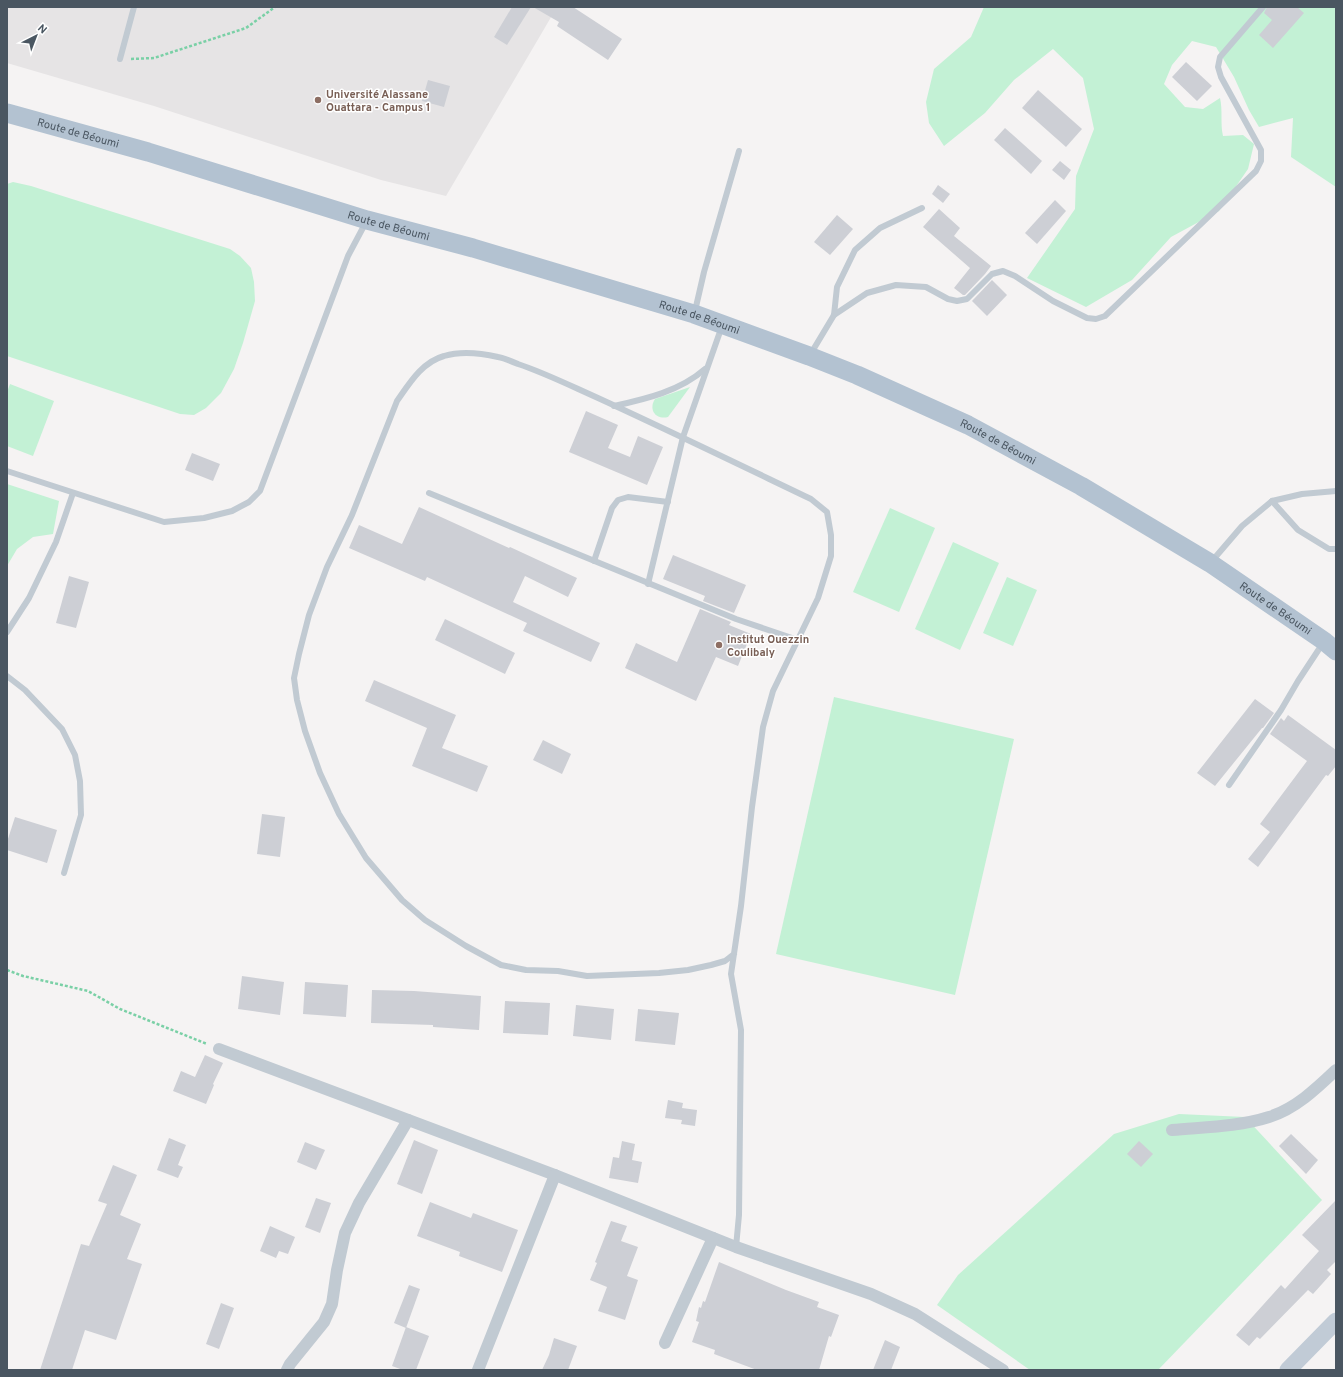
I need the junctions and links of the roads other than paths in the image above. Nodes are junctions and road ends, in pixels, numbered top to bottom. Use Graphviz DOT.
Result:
graph roads {
  1 [pos="134,7"];
  2 [pos="1263,7"];
  3 [pos="120,59"];
  4 [pos="7,113"];
  5 [pos="739,151"];
  6 [pos="922,208"];
  7 [pos="367,220"];
  8 [pos="694,314"];
  9 [pos="834,315"];
  10 [pos="722,324"];
  11 [pos="809,356"];
  12 [pos="706,368"];
  13 [pos="614,406"];
  14 [pos="683,438"];
  15 [pos="7,471"];
  16 [pos="1336,491"];
  17 [pos="72,493"];
  18 [pos="429,493"];
  19 [pos="1272,501"];
  20 [pos="668,502"];
  21 [pos="1336,549"];
  22 [pos="594,561"];
  23 [pos="1210,564"];
  24 [pos="648,584"];
  25 [pos="7,632"];
  26 [pos="798,640"];
  27 [pos="1330,646"];
  28 [pos="7,676"];
  29 [pos="1229,785"];
  30 [pos="64,873"];
  31 [pos="734,954"];
  32 [pos="219,1049"];
  33 [pos="1336,1070"];
  34 [pos="408,1120"];
  35 [pos="1172,1130"];
  36 [pos="555,1175"];
  37 [pos="713,1238"];
  38 [pos="736,1247"];
  39 [pos="1336,1321"];
  40 [pos="665,1342"];
  41 [pos="287,1370"];
  42 [pos="478,1370"];
  43 [pos="1003,1370"];
  44 [pos="1288,1370"];
  1 -- 3 [label="lane"];
  2 -- 9 [label="lane"];
  4 -- 7 [label="main road, Route de Béoumi"];
  5 -- 8 [label="lane"];
  6 -- 9 [label="lane"];
  7 -- 8 [label="main road, Route de Béoumi"];
  7 -- 17 [label="lane"];
  8 -- 10 [label="main road, Route de Béoumi"];
  9 -- 11 [label="lane"];
  10 -- 11 [label="main road, Route de Béoumi"];
  10 -- 12 [label="lane"];
  11 -- 23 [label="main road, Route de Béoumi"];
  12 -- 13 [label="lane"];
  12 -- 14 [label="lane"];
  13 -- 14 [label="lane"];
  13 -- 31 [label="lane"];
  14 -- 20 [label="lane"];
  14 -- 26 [label="lane"];
  15 -- 17 [label="lane"];
  16 -- 19 [label="lane"];
  17 -- 25 [label="lane"];
  18 -- 22 [label="lane"];
  19 -- 21 [label="lane"];
  19 -- 23 [label="lane"];
  20 -- 22 [label="lane"];
  20 -- 24 [label="lane"];
  22 -- 24 [label="lane"];
  23 -- 27 [label="main road, Route de Béoumi"];
  24 -- 26 [label="lane"];
  26 -- 31 [label="lane"];
  27 -- 29 [label="lane"];
  28 -- 30 [label="lane"];
  31 -- 38 [label="lane"];
  32 -- 34 [label="street"];
  33 -- 35 [label="street"];
  34 -- 36 [label="street"];
  34 -- 41 [label="street"];
  36 -- 37 [label="street"];
  36 -- 42 [label="street"];
  37 -- 38 [label="street"];
  37 -- 40 [label="street"];
  38 -- 43 [label="street"];
  39 -- 44 [label="street"];
}
